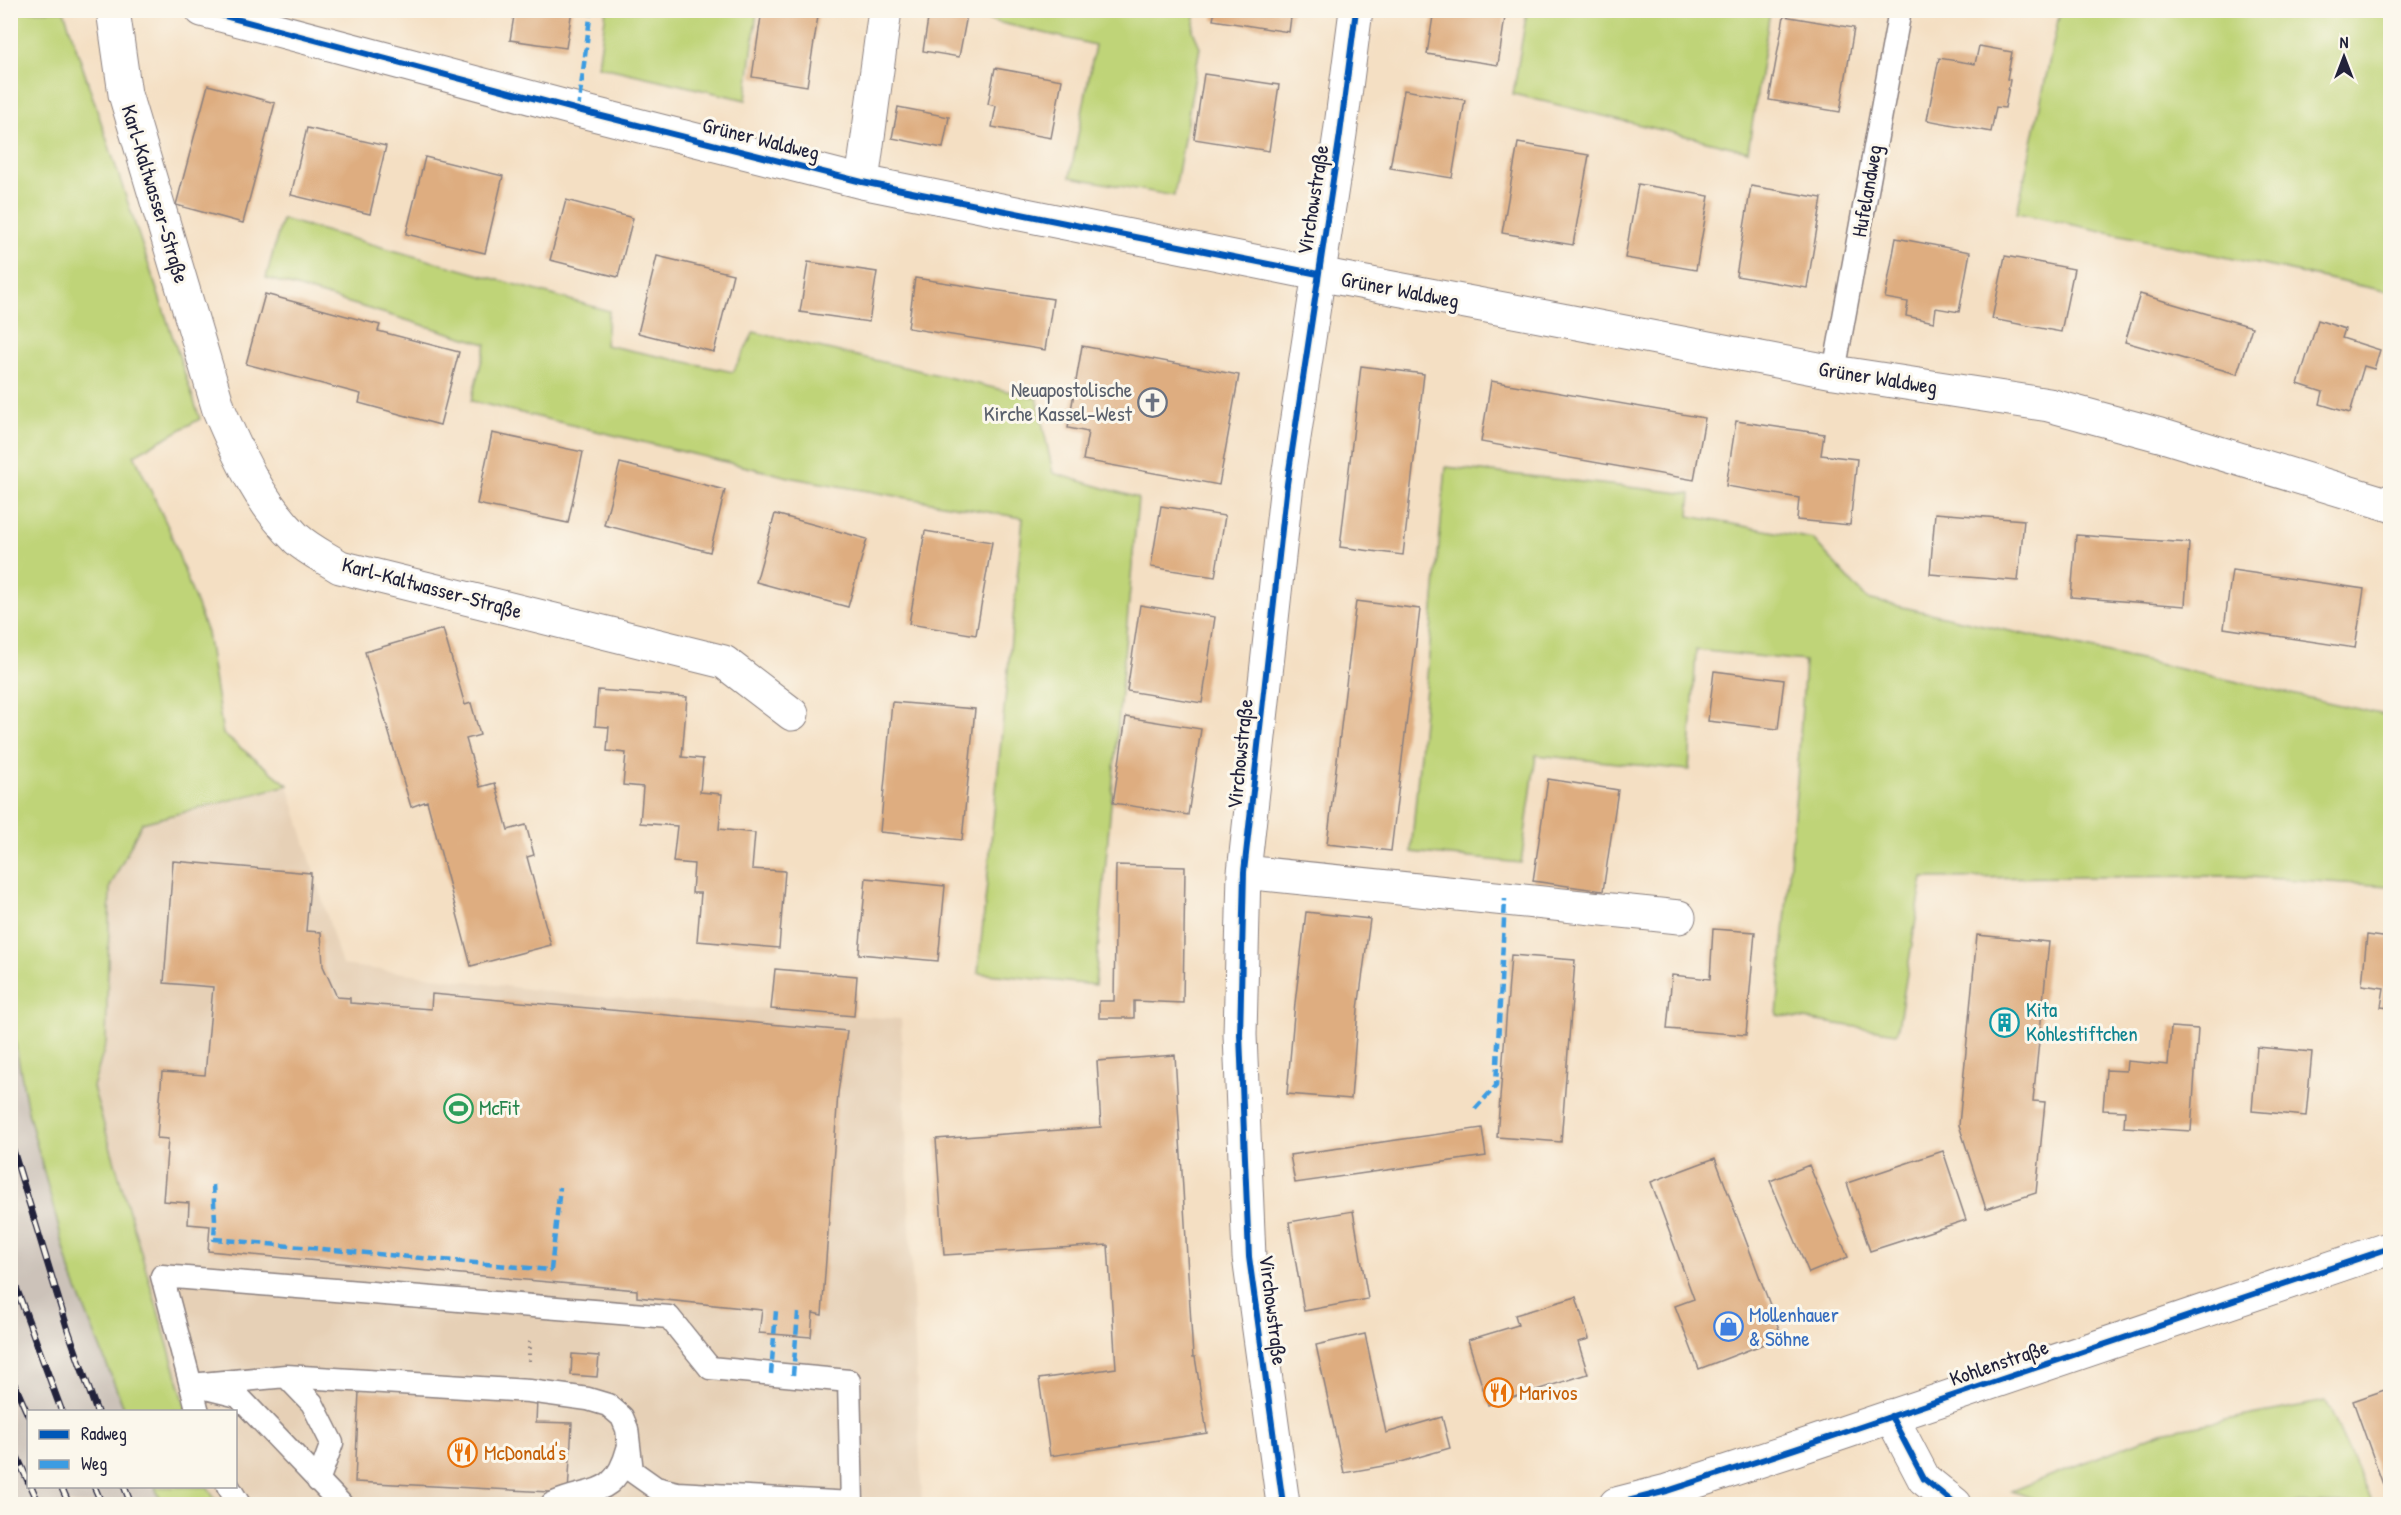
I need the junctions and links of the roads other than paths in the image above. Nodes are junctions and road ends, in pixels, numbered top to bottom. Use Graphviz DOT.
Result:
graph roads {
  1 [pos="113,10"];
  2 [pos="202,10"];
  3 [pos="885,10"];
  4 [pos="1356,10"];
  5 [pos="1900,10"];
  6 [pos="862,182"];
  7 [pos="1318,274"];
  8 [pos="1834,372"];
  9 [pos="2391,505"];
  10 [pos="792,714"];
  11 [pos="1244,872"];
  12 [pos="1679,917"];
  13 [pos="2391,1248"];
  14 [pos="286,1376"];
  15 [pos="191,1385"];
  16 [pos="197,1410"];
  17 [pos="1891,1416"];
  18 [pos="628,1449"];
  19 [pos="318,1481"];
  20 [pos="229,1488"];
  21 [pos="677,1493"];
  22 [pos="1668,1498"];
  23 [pos="239,1504"];
  24 [pos="341,1504"];
  25 [pos="552,1504"];
  26 [pos="648,1504"];
  27 [pos="852,1504"];
  28 [pos="1283,1504"];
  29 [pos="1616,1504"];
  30 [pos="1955,1504"];
  1 -- 10 [label="street, Karl-Kaltwasser-Straße"];
  2 -- 6 [label="street, Grüner Waldweg"];
  3 -- 6 [label="street"];
  4 -- 7 [label="street, Virchowstraße"];
  5 -- 8 [label="lane, Hufelandweg"];
  6 -- 7 [label="street, Grüner Waldweg"];
  7 -- 8 [label="street, Grüner Waldweg"];
  7 -- 11 [label="street, Virchowstraße"];
  8 -- 9 [label="street, Grüner Waldweg"];
  11 -- 12 [label="street"];
  11 -- 28 [label="street, Virchowstraße"];
  13 -- 17 [label="street, Kohlenstraße"];
  14 -- 15 [label="lane"];
  14 -- 18 [label="lane"];
  14 -- 19 [label="lane"];
  15 -- 16 [label="lane"];
  15 -- 19 [label="lane"];
  15 -- 27 [label="lane"];
  17 -- 22 [label="street, Kohlenstraße"];
  17 -- 30 [label="street"];
  18 -- 21 [label="lane"];
  18 -- 25 [label="lane"];
  19 -- 24 [label="lane"];
  20 -- 23 [label="lane"];
  21 -- 26 [label="lane"];
  21 -- 27 [label="lane"];
  22 -- 29 [label="street, Kohlenstraße"];
}
